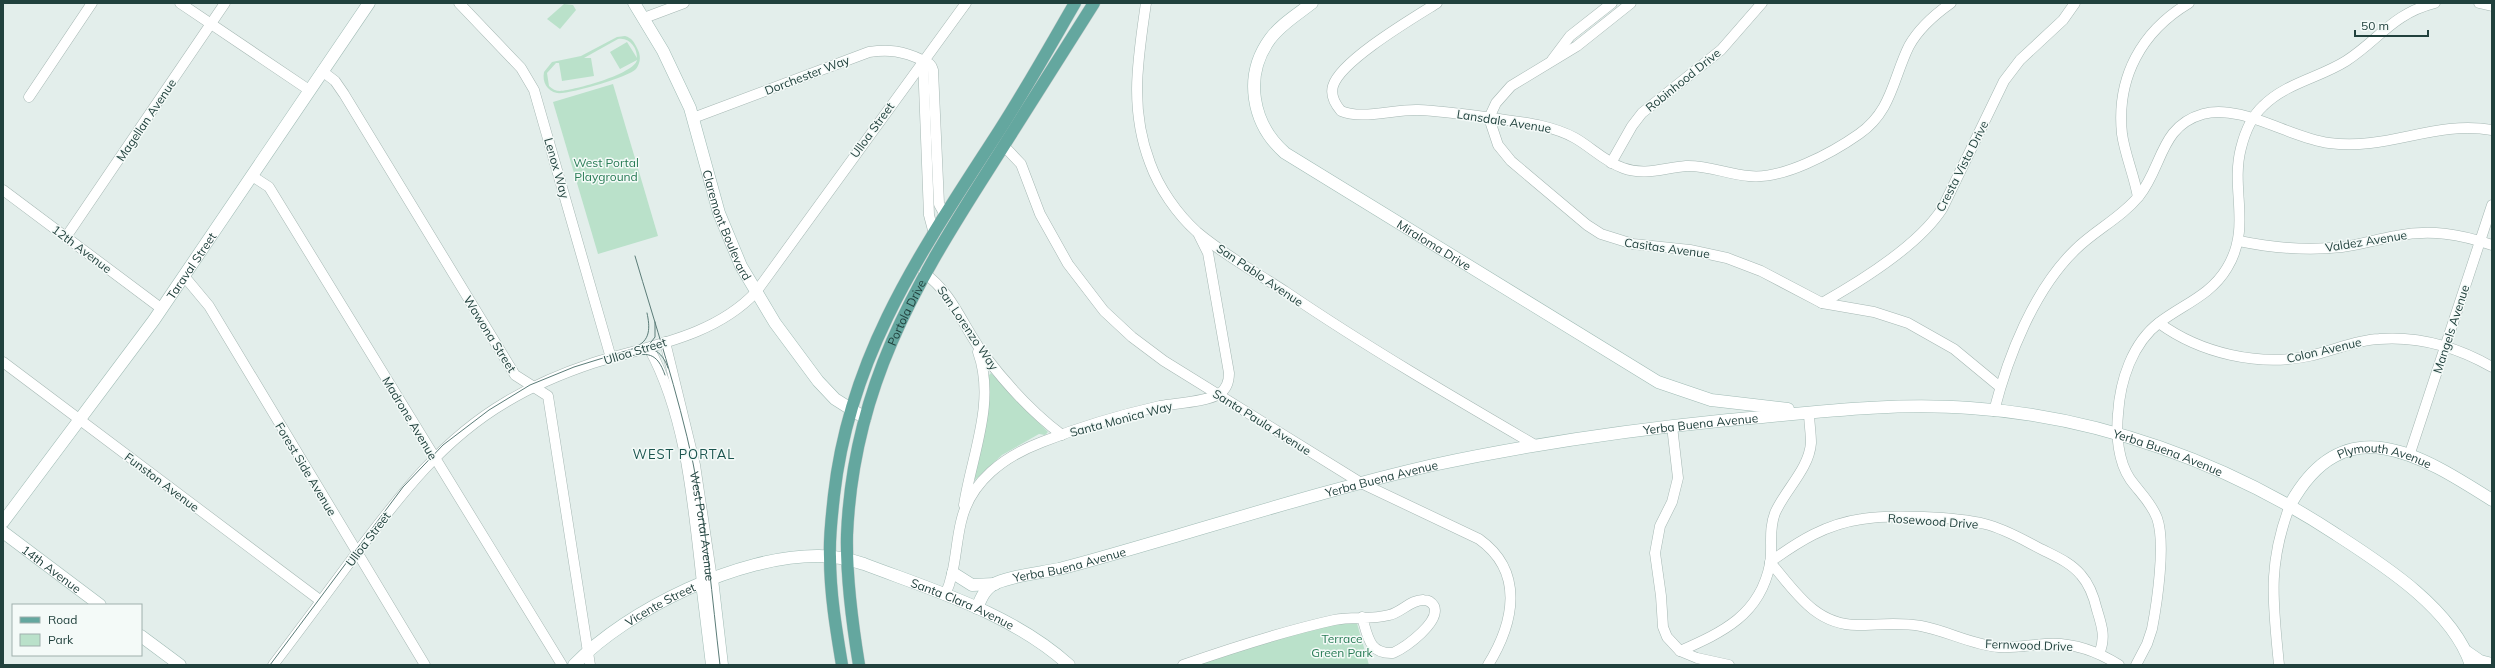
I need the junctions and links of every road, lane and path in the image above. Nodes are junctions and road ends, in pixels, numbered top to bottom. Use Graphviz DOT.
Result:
graph roads {
  1 [pos="92,3"];
  2 [pos="180,3"];
  3 [pos="225,3"];
  4 [pos="369,3"];
  5 [pos="459,3"];
  6 [pos="634,3"];
  7 [pos="684,3"];
  8 [pos="966,3"];
  9 [pos="1075,3"];
  10 [pos="1094,3"];
  11 [pos="1146,3"];
  12 [pos="1312,3"];
  13 [pos="1437,3"];
  14 [pos="1612,3"];
  15 [pos="1631,3"];
  16 [pos="1762,3"];
  17 [pos="1951,3"];
  18 [pos="2075,3"];
  19 [pos="2189,3"];
  20 [pos="2435,3"];
  21 [pos="2479,3"];
  22 [pos="2492,6"];
  23 [pos="644,18"];
  24 [pos="211,24"];
  25 [pos="923,60"];
  26 [pos="1551,61"];
  27 [pos="322,71"];
  28 [pos="309,90"];
  29 [pos="29,97"];
  30 [pos="693,118"];
  31 [pos="1489,118"];
  32 [pos="2252,119"];
  33 [pos="2492,130"];
  34 [pos="1004,146"];
  35 [pos="1611,163"];
  36 [pos="252,176"];
  37 [pos="3,190"];
  38 [pos="2138,197"];
  39 [pos="2492,205"];
  40 [pos="945,215"];
  41 [pos="1197,232"];
  42 [pos="934,234"];
  43 [pos="66,237"];
  44 [pos="2239,241"];
  45 [pos="2480,241"];
  46 [pos="2492,245"];
  47 [pos="924,273"];
  48 [pos="184,276"];
  49 [pos="756,292"];
  50 [pos="1822,303"];
  51 [pos="162,309"];
  52 [pos="2159,323"];
  53 [pos="972,338"];
  54 [pos="665,342"];
  55 [pos="2446,346"];
  56 [pos="649,348"];
  57 [pos="611,358"];
  58 [pos="3,362"];
  59 [pos="2492,367"];
  60 [pos="533,387"];
  61 [pos="2000,387"];
  62 [pos="1218,395"];
  63 [pos="1745,405"];
  64 [pos="850,410"];
  65 [pos="1994,411"];
  66 [pos="1809,412"];
  67 [pos="865,418"];
  68 [pos="1739,419"];
  69 [pos="79,420"];
  70 [pos="1672,426"];
  71 [pos="1062,435"];
  72 [pos="2117,435"];
  73 [pos="1535,445"];
  74 [pos="2410,453"];
  75 [pos="434,457"];
  76 [pos="1361,483"];
  77 [pos="2492,500"];
  78 [pos="2290,505"];
  79 [pos="961,520"];
  80 [pos="3,522"];
  81 [pos="3,532"];
  82 [pos="357,553"];
  83 [pos="830,556"];
  84 [pos="847,559"];
  85 [pos="1770,562"];
  86 [pos="953,574"];
  87 [pos="707,581"];
  88 [pos="995,584"];
  89 [pos="945,595"];
  90 [pos="321,601"];
  91 [pos="99,604"];
  92 [pos="977,608"];
  93 [pos="1362,617"];
  94 [pos="142,637"];
  95 [pos="1680,651"];
  96 [pos="2466,651"];
  97 [pos="588,652"];
  98 [pos="2099,654"];
  99 [pos="2492,664"];
  100 [pos="180,665"];
  101 [pos="273,665"];
  102 [pos="425,665"];
  103 [pos="562,665"];
  104 [pos="574,665"];
  105 [pos="590,665"];
  106 [pos="712,665"];
  107 [pos="722,665"];
  108 [pos="842,665"];
  109 [pos="859,665"];
  110 [pos="1068,665"];
  111 [pos="1183,665"];
  112 [pos="1488,665"];
  113 [pos="1729,665"];
  114 [pos="2119,665"];
  115 [pos="2136,665"];
  116 [pos="2279,665"];
  117 [pos="2471,665"];
  1 -- 29 [label="street"];
  2 -- 24 [label="street"];
  3 -- 24 [label="street, Magellan Avenue"];
  4 -- 27 [label="street, Taraval Street"];
  5 -- 57 [label="street, Lenox Way"];
  6 -- 23 [label="street, Claremont Boulevard"];
  7 -- 23 [label="street"];
  8 -- 25 [label="street, Ulloa Street"];
  9 -- 40 [label="main road, Portola Drive"];
  10 -- 34 [label="main road, Portola Drive"];
  11 -- 41 [label="street, San Pablo Avenue"];
  12 -- 63 [label="street, Miraloma Drive"];
  13 -- 31 [label="street, Lansdale Avenue"];
  14 -- 26 [label="street"];
  15 -- 26 [label="street"];
  16 -- 35 [label="street, Robinhood Drive"];
  17 -- 35 [label="street, Lansdale Avenue"];
  18 -- 50 [label="street, Cresta Vista Drive"];
  19 -- 38 [label="street"];
  20 -- 32 [label="street"];
  21 -- 22 [label="street"];
  23 -- 30 [label="street, Claremont Boulevard"];
  24 -- 28 [label="street"];
  24 -- 43 [label="street, Magellan Avenue"];
  25 -- 30 [label="street, Dorchester Way"];
  25 -- 40 [label="street"];
  25 -- 42 [label="street"];
  25 -- 49 [label="street, Ulloa Street"];
  26 -- 31 [label="street"];
  27 -- 28 [label="street, Taraval Street"];
  27 -- 60 [label="street, Wawona Street"];
  28 -- 36 [label="street, Taraval Street"];
  30 -- 49 [label="street, Claremont Boulevard"];
  31 -- 35 [label="street, Lansdale Avenue"];
  31 -- 50 [label="street, Casitas Avenue"];
  32 -- 33 [label="street"];
  32 -- 38 [label="street"];
  32 -- 44 [label="street"];
  34 -- 47 [label="main road, Portola Drive"];
  34 -- 62 [label="street, Santa Paula Avenue"];
  36 -- 48 [label="street, Taraval Street"];
  36 -- 75 [label="street, Madrone Avenue"];
  37 -- 43 [label="street, 12th Avenue"];
  38 -- 61 [label="street"];
  39 -- 45 [label="street, Mangels Avenue"];
  40 -- 42 [label="main road, Portola Drive"];
  41 -- 62 [label="street"];
  41 -- 73 [label="street, San Pablo Avenue"];
  42 -- 64 [label="main road, Portola Drive"];
  43 -- 51 [label="street, 12th Avenue"];
  44 -- 45 [label="street, Valdez Avenue"];
  44 -- 52 [label="street"];
  45 -- 46 [label="street, Valdez Avenue"];
  45 -- 55 [label="street, Mangels Avenue"];
  47 -- 53 [label="street, San Lorenzo Way"];
  47 -- 67 [label="main road, Portola Drive"];
  48 -- 51 [label="street, Taraval Street"];
  48 -- 82 [label="street, Forest Side Avenue"];
  49 -- 54 [label="street, Ulloa Street"];
  49 -- 64 [label="street, Claremont Boulevard"];
  50 -- 61 [label="street, Casitas Avenue"];
  51 -- 69 [label="street, Taraval Street"];
  52 -- 55 [label="street, Colon Avenue"];
  52 -- 72 [label="street"];
  53 -- 71 [label="street, San Lorenzo Way"];
  53 -- 79 [label="street, Santa Monica Way"];
  54 -- 56 [label="street, Ulloa Street"];
  54 -- 87 [label="street, West Portal Avenue"];
  55 -- 59 [label="street, Colon Avenue"];
  55 -- 74 [label="street, Mangels Avenue"];
  56 -- 57 [label="street, Ulloa Street"];
  56 -- 87 [label="street, West Portal Avenue"];
  57 -- 60 [label="street, Ulloa Street"];
  58 -- 69 [label="street, Funston Avenue"];
  60 -- 75 [label="street, Ulloa Street"];
  60 -- 97 [label="street, Wawona Street"];
  61 -- 65 [label="street"];
  62 -- 71 [label="street, Santa Monica Way"];
  62 -- 76 [label="street, Santa Paula Avenue"];
  63 -- 66 [label="street, Yerba Buena Avenue"];
  63 -- 68 [label="street"];
  64 -- 67 [label="street, Claremont Boulevard"];
  64 -- 83 [label="main road, Portola Drive"];
  65 -- 66 [label="street, Yerba Buena Avenue"];
  65 -- 72 [label="street, Yerba Buena Avenue"];
  66 -- 68 [label="street, Yerba Buena Avenue"];
  66 -- 85 [label="street"];
  67 -- 84 [label="main road, Portola Drive"];
  68 -- 70 [label="street, Yerba Buena Avenue"];
  69 -- 80 [label="street, Taraval Street"];
  69 -- 90 [label="street, Funston Avenue"];
  70 -- 73 [label="street, Yerba Buena Avenue"];
  70 -- 95 [label="street"];
  71 -- 79 [label="street, Santa Monica Way"];
  72 -- 78 [label="street, Yerba Buena Avenue"];
  72 -- 115 [label="street"];
  73 -- 76 [label="street, Yerba Buena Avenue"];
  74 -- 77 [label="street, Plymouth Avenue"];
  74 -- 78 [label="street, Plymouth Avenue"];
  75 -- 82 [label="street, Ulloa Street"];
  75 -- 103 [label="street, Madrone Avenue"];
  76 -- 88 [label="street, Yerba Buena Avenue"];
  76 -- 112 [label="street, Santa Paula Avenue"];
  78 -- 96 [label="street, Yerba Buena Avenue"];
  78 -- 116 [label="street"];
  79 -- 86 [label="street, Santa Monica Way"];
  81 -- 91 [label="street, 14th Avenue"];
  82 -- 90 [label="street, Ulloa Street"];
  82 -- 102 [label="street, Forest Side Avenue"];
  83 -- 84 [label="street, Santa Clara Avenue"];
  83 -- 87 [label="street, Vicente Street"];
  83 -- 108 [label="main road, Portola Drive"];
  84 -- 89 [label="street, Santa Clara Avenue"];
  84 -- 109 [label="main road, Portola Drive"];
  85 -- 95 [label="street"];
  85 -- 98 [label="street, Fernwood Drive"];
  85 -- 98 [label="street, Rosewood Drive"];
  86 -- 88 [label="street, Yerba Buena Avenue"];
  86 -- 89 [label="street, Santa Monica Way"];
  87 -- 97 [label="street, Vicente Street"];
  87 -- 106 [label="street, West Portal Avenue"];
  87 -- 107 [label="street, West Portal Avenue"];
  88 -- 92 [label="street"];
  89 -- 92 [label="street, Santa Clara Avenue"];
  90 -- 101 [label="street, Ulloa Street"];
  92 -- 110 [label="street, Santa Clara Avenue"];
  93 -- 93 [label="street"];
  93 -- 111 [label="street"];
  94 -- 100 [label="street"];
  95 -- 113 [label="street"];
  96 -- 99 [label="street"];
  96 -- 117 [label="street"];
  97 -- 104 [label="street, Vicente Street"];
  97 -- 105 [label="street, Wawona Street"];
  98 -- 114 [label="street, Fernwood Drive"];
}
